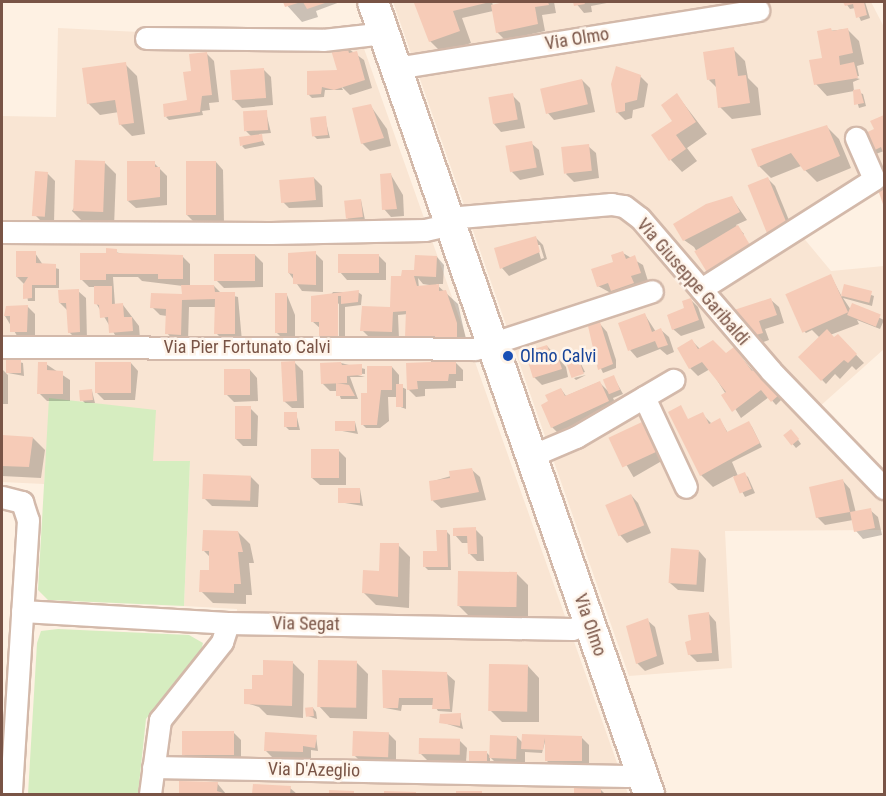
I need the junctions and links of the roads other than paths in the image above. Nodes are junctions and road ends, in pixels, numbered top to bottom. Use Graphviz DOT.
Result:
graph roads {
  1 [pos="372,2"];
  2 [pos="758,10"];
  3 [pos="384,33"];
  4 [pos="146,38"];
  5 [pos="396,68"];
  6 [pos="856,138"];
  7 [pos="449,221"];
  8 [pos="2,232"];
  9 [pos="701,289"];
  10 [pos="652,291"];
  11 [pos="492,345"];
  12 [pos="2,347"];
  13 [pos="673,381"];
  14 [pos="644,397"];
  15 [pos="531,456"];
  16 [pos="686,487"];
  17 [pos="885,488"];
  18 [pos="2,496"];
  19 [pos="22,611"];
  20 [pos="228,623"];
  21 [pos="589,623"];
  22 [pos="8,710"];
  23 [pos="153,767"];
  24 [pos="645,784"];
  25 [pos="10,795"];
  26 [pos="150,795"];
  1 -- 3 [label="street, Via Olmo"];
  2 -- 5 [label="street, Via Olmo"];
  3 -- 4 [label="street"];
  3 -- 5 [label="street, Via Olmo"];
  5 -- 7 [label="street, Via Olmo"];
  6 -- 9 [label="street"];
  7 -- 8 [label="street"];
  7 -- 9 [label="street, Via Giuseppe Garibaldi"];
  7 -- 11 [label="street, Via Olmo"];
  9 -- 17 [label="street, Via Giuseppe Garibaldi"];
  10 -- 11 [label="street"];
  11 -- 12 [label="street, Via Pier Fortunato Calvi"];
  11 -- 15 [label="street, Via Olmo"];
  13 -- 14 [label="street"];
  14 -- 15 [label="street"];
  14 -- 16 [label="street"];
  15 -- 21 [label="street, Via Olmo"];
  18 -- 19 [label="street"];
  19 -- 20 [label="street, Via Segat"];
  19 -- 22 [label="street"];
  20 -- 21 [label="street, Via Segat"];
  20 -- 23 [label="street"];
  21 -- 24 [label="street, Via Olmo"];
  22 -- 25 [label="street"];
  23 -- 24 [label="street, Via D'Azeglio"];
  23 -- 26 [label="street"];
}
